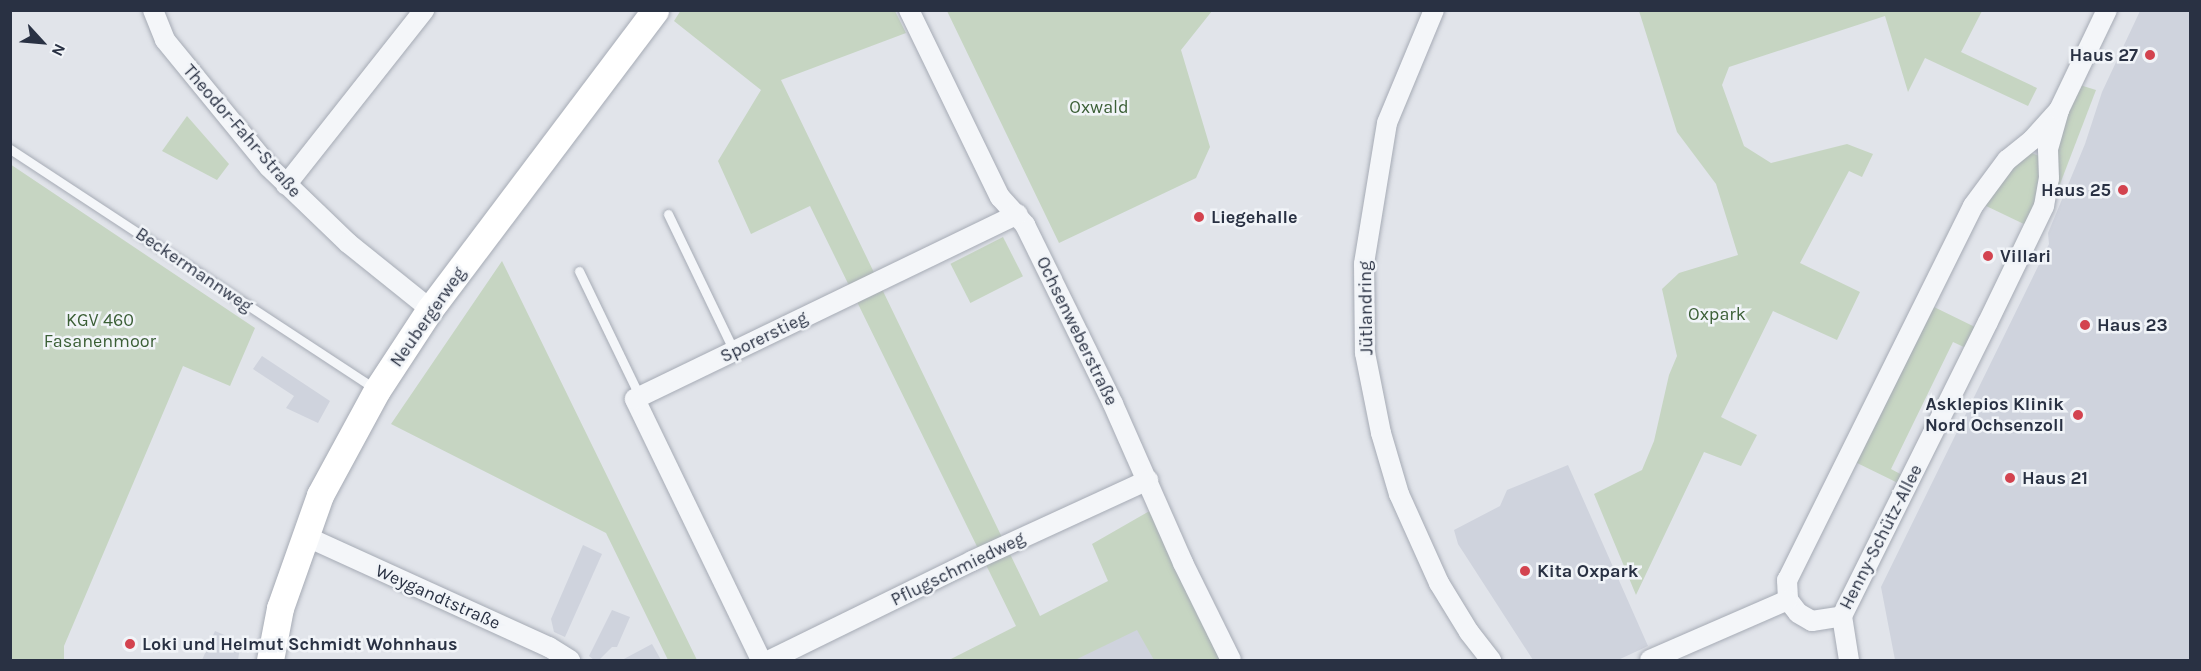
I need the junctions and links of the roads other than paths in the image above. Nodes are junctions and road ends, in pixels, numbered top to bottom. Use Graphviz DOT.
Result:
graph roads {
  1 [pos="153,10"];
  2 [pos="424,10"];
  3 [pos="655,10"];
  4 [pos="909,10"];
  5 [pos="1434,10"];
  6 [pos="2107,10"];
  7 [pos="2060,110"];
  8 [pos="10,149"];
  9 [pos="286,185"];
  10 [pos="668,214"];
  11 [pos="1018,214"];
  12 [pos="579,271"];
  13 [pos="430,309"];
  14 [pos="734,351"];
  15 [pos="377,390"];
  16 [pos="640,397"];
  17 [pos="1148,480"];
  18 [pos="305,536"];
  19 [pos="1788,600"];
  20 [pos="1842,616"];
  21 [pos="270,660"];
  22 [pos="570,660"];
  23 [pos="761,660"];
  24 [pos="770,660"];
  25 [pos="1231,660"];
  26 [pos="1491,660"];
  27 [pos="1650,660"];
  28 [pos="1850,660"];
  1 -- 9 [label="street, Theodor-Fahr-Straße"];
  2 -- 9 [label="street"];
  3 -- 13 [label="street, Neubergerweg"];
  4 -- 11 [label="street, Ochsenweberstraße"];
  5 -- 26 [label="street, Jütlandring"];
  6 -- 7 [label="street, Henny-Schütz-Allee"];
  7 -- 19 [label="street, Henny-Schütz-Allee"];
  7 -- 20 [label="street, Henny-Schütz-Allee"];
  8 -- 15 [label="lane, Beckermannweg"];
  9 -- 13 [label="street, Theodor-Fahr-Straße"];
  10 -- 14 [label="lane"];
  11 -- 14 [label="street, Sporerstieg"];
  11 -- 17 [label="street, Ochsenweberstraße"];
  12 -- 16 [label="lane"];
  13 -- 15 [label="street, Neubergerweg"];
  14 -- 16 [label="street, Sporerstieg"];
  15 -- 18 [label="street, Neubergerweg"];
  16 -- 23 [label="street"];
  17 -- 24 [label="street, Pflugschmiedweg"];
  17 -- 25 [label="street, Ochsenweberstraße"];
  18 -- 21 [label="street, Neubergerweg"];
  18 -- 22 [label="street, Weygandtstraße"];
  19 -- 20 [label="street, Henny-Schütz-Allee"];
  19 -- 27 [label="street"];
  20 -- 28 [label="street"];
}
